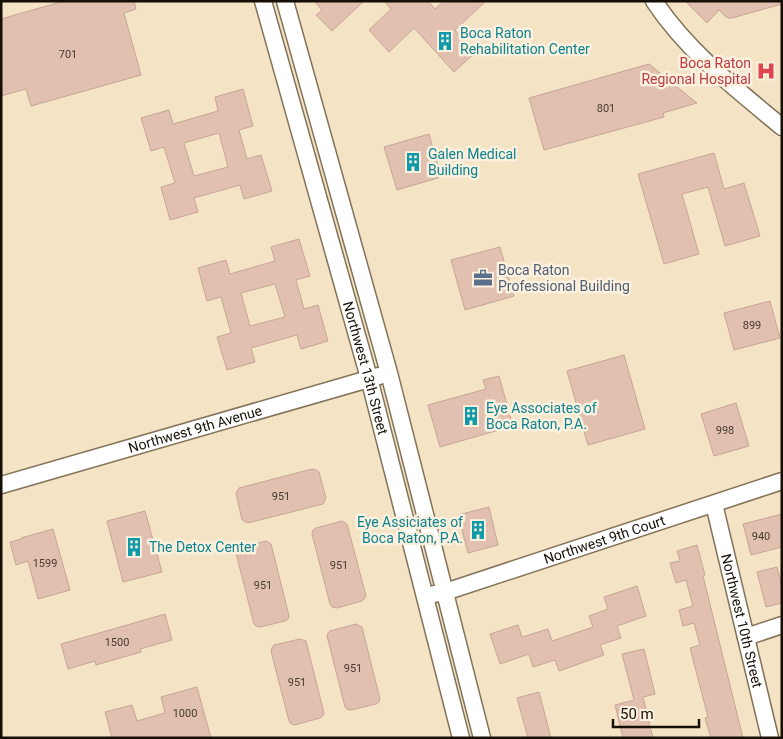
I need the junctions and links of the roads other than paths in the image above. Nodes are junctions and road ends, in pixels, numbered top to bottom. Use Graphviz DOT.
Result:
graph roads {
  1 [pos="263,1"];
  2 [pos="285,1"];
  3 [pos="654,1"];
  4 [pos="782,127"];
  5 [pos="389,373"];
  6 [pos="369,378"];
  7 [pos="782,481"];
  8 [pos="1,485"];
  9 [pos="714,504"];
  10 [pos="445,592"];
  11 [pos="425,596"];
  12 [pos="782,625"];
  13 [pos="746,637"];
  14 [pos="461,738"];
  15 [pos="482,738"];
  16 [pos="770,738"];
  1 -- 6 [label="street, Northwest 13th Street"];
  2 -- 5 [label="street, Northwest 13th Street"];
  3 -- 4 [label="street"];
  5 -- 6 [label="street, Northwest 9th Avenue"];
  5 -- 10 [label="street, Northwest 13th Street"];
  6 -- 8 [label="street, Northwest 9th Avenue"];
  6 -- 11 [label="street, Northwest 13th Street"];
  7 -- 9 [label="street, Northwest 9th Court"];
  9 -- 10 [label="street, Northwest 9th Court"];
  9 -- 13 [label="street, Northwest 10th Street"];
  10 -- 11 [label="street, Northwest 9th Court"];
  10 -- 15 [label="street, Northwest 13th Street"];
  11 -- 14 [label="street, Northwest 13th Street"];
  12 -- 13 [label="street"];
  13 -- 16 [label="street, Northwest 10th Street"];
}
